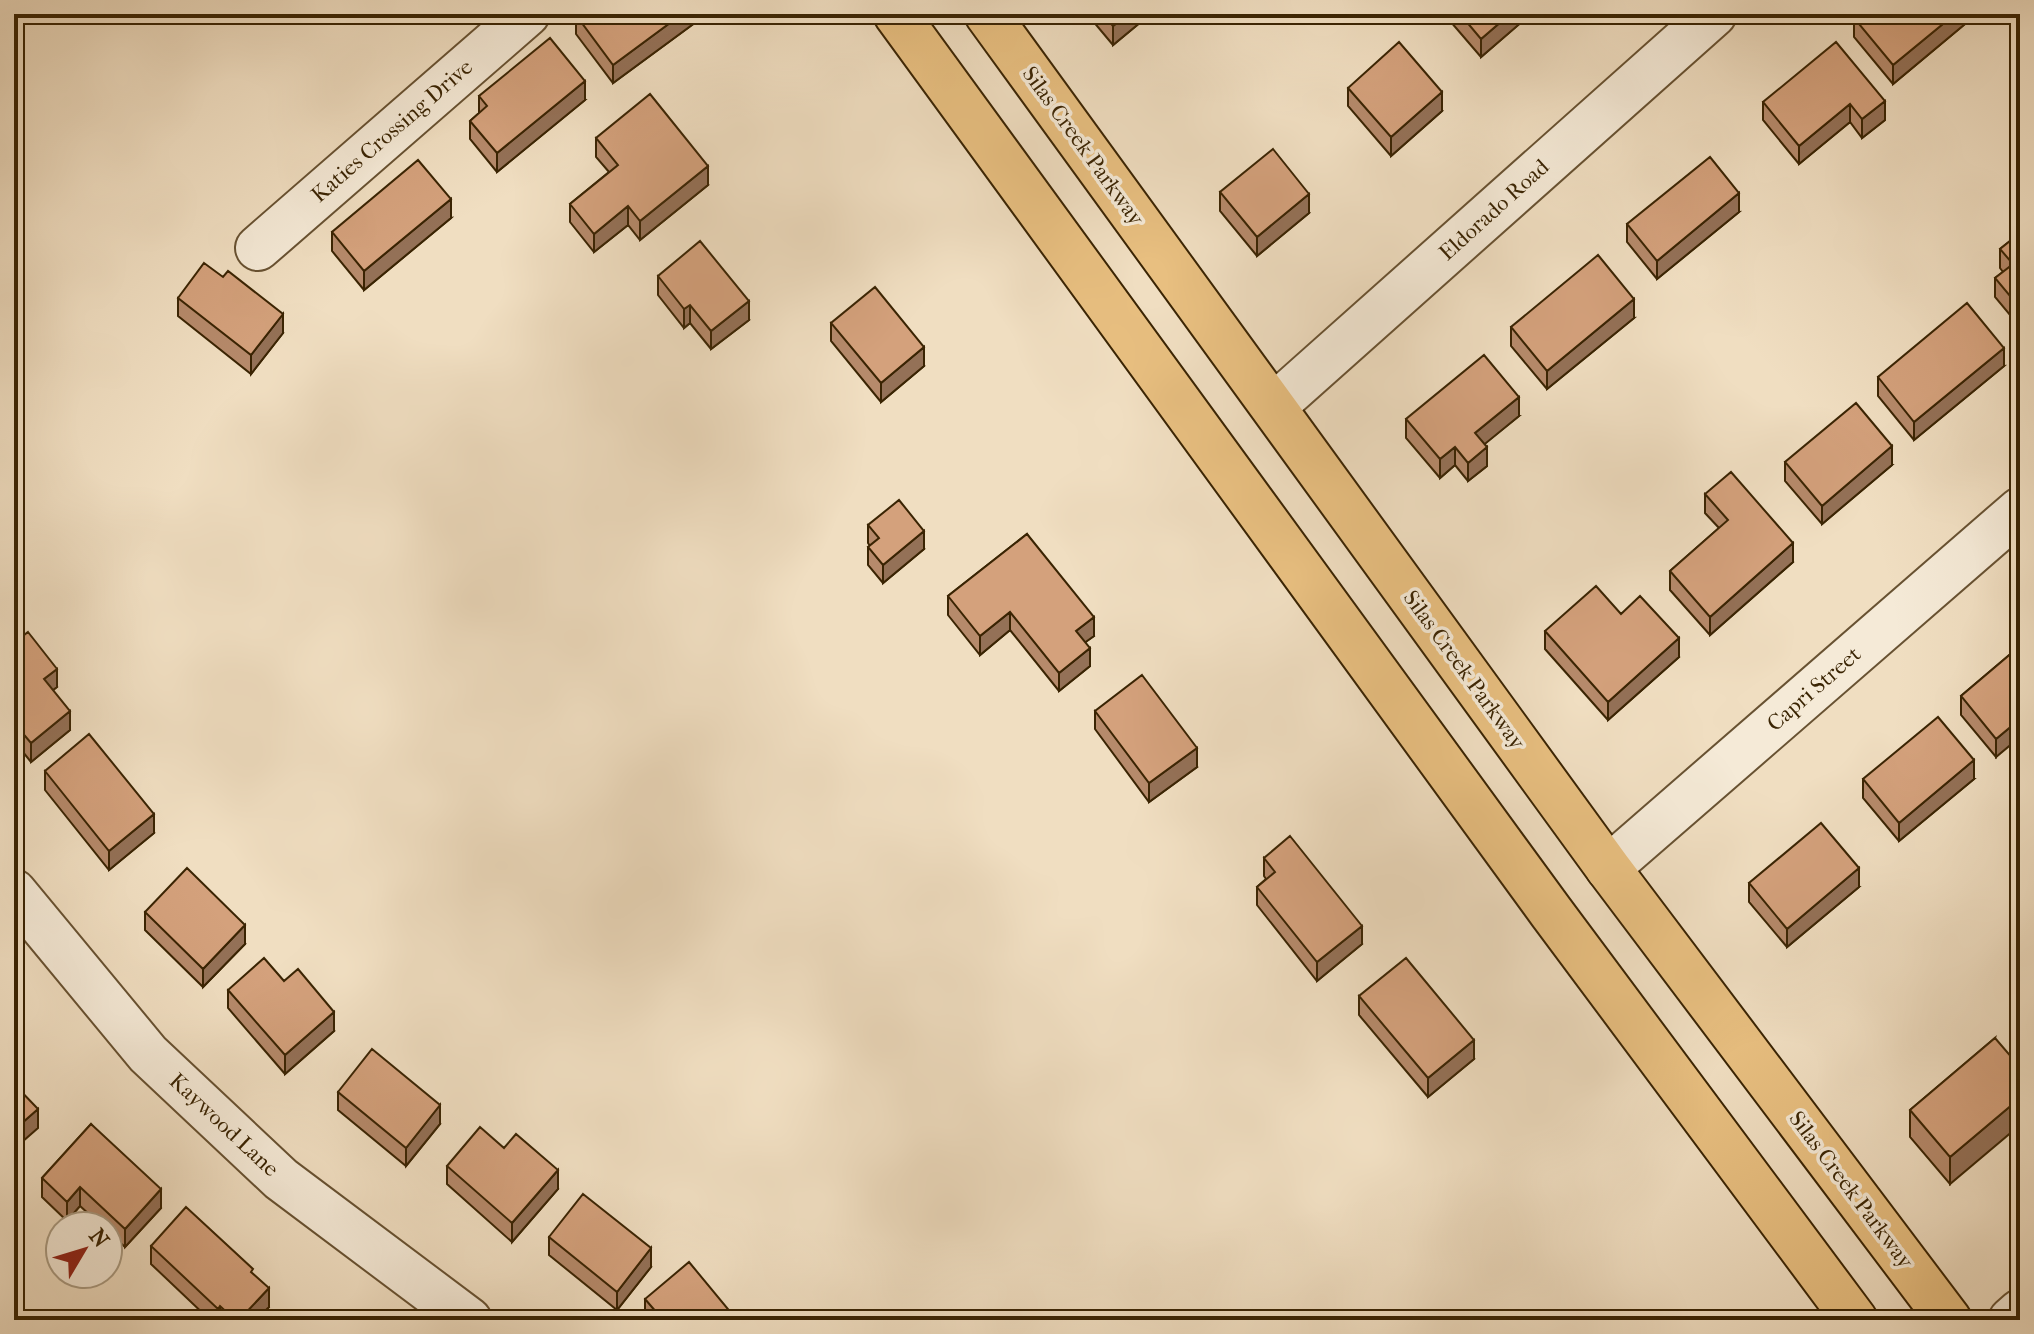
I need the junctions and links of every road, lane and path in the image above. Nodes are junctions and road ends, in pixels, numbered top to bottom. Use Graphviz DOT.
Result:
graph roads {
  1 [pos="527,14"];
  2 [pos="896,14"];
  3 [pos="987,14"];
  4 [pos="1714,14"];
  5 [pos="258,248"];
  6 [pos="1274,406"];
  7 [pos="2020,510"];
  8 [pos="1608,868"];
  9 [pos="14,892"];
  10 [pos="2020,1312"];
  11 [pos="469,1320"];
  12 [pos="1855,1320"];
  13 [pos="1949,1320"];
  14 [pos="2011,1320"];
  1 -- 5 [label="street, Katies Crossing Drive"];
  2 -- 12 [label="main road"];
  3 -- 6 [label="main road, Silas Creek Parkway"];
  4 -- 6 [label="street, Eldorado Road"];
  6 -- 8 [label="main road, Silas Creek Parkway"];
  7 -- 8 [label="street, Capri Street"];
  8 -- 13 [label="main road, Silas Creek Parkway"];
  9 -- 11 [label="street, Kaywood Lane"];
  10 -- 14 [label="street"];
}
